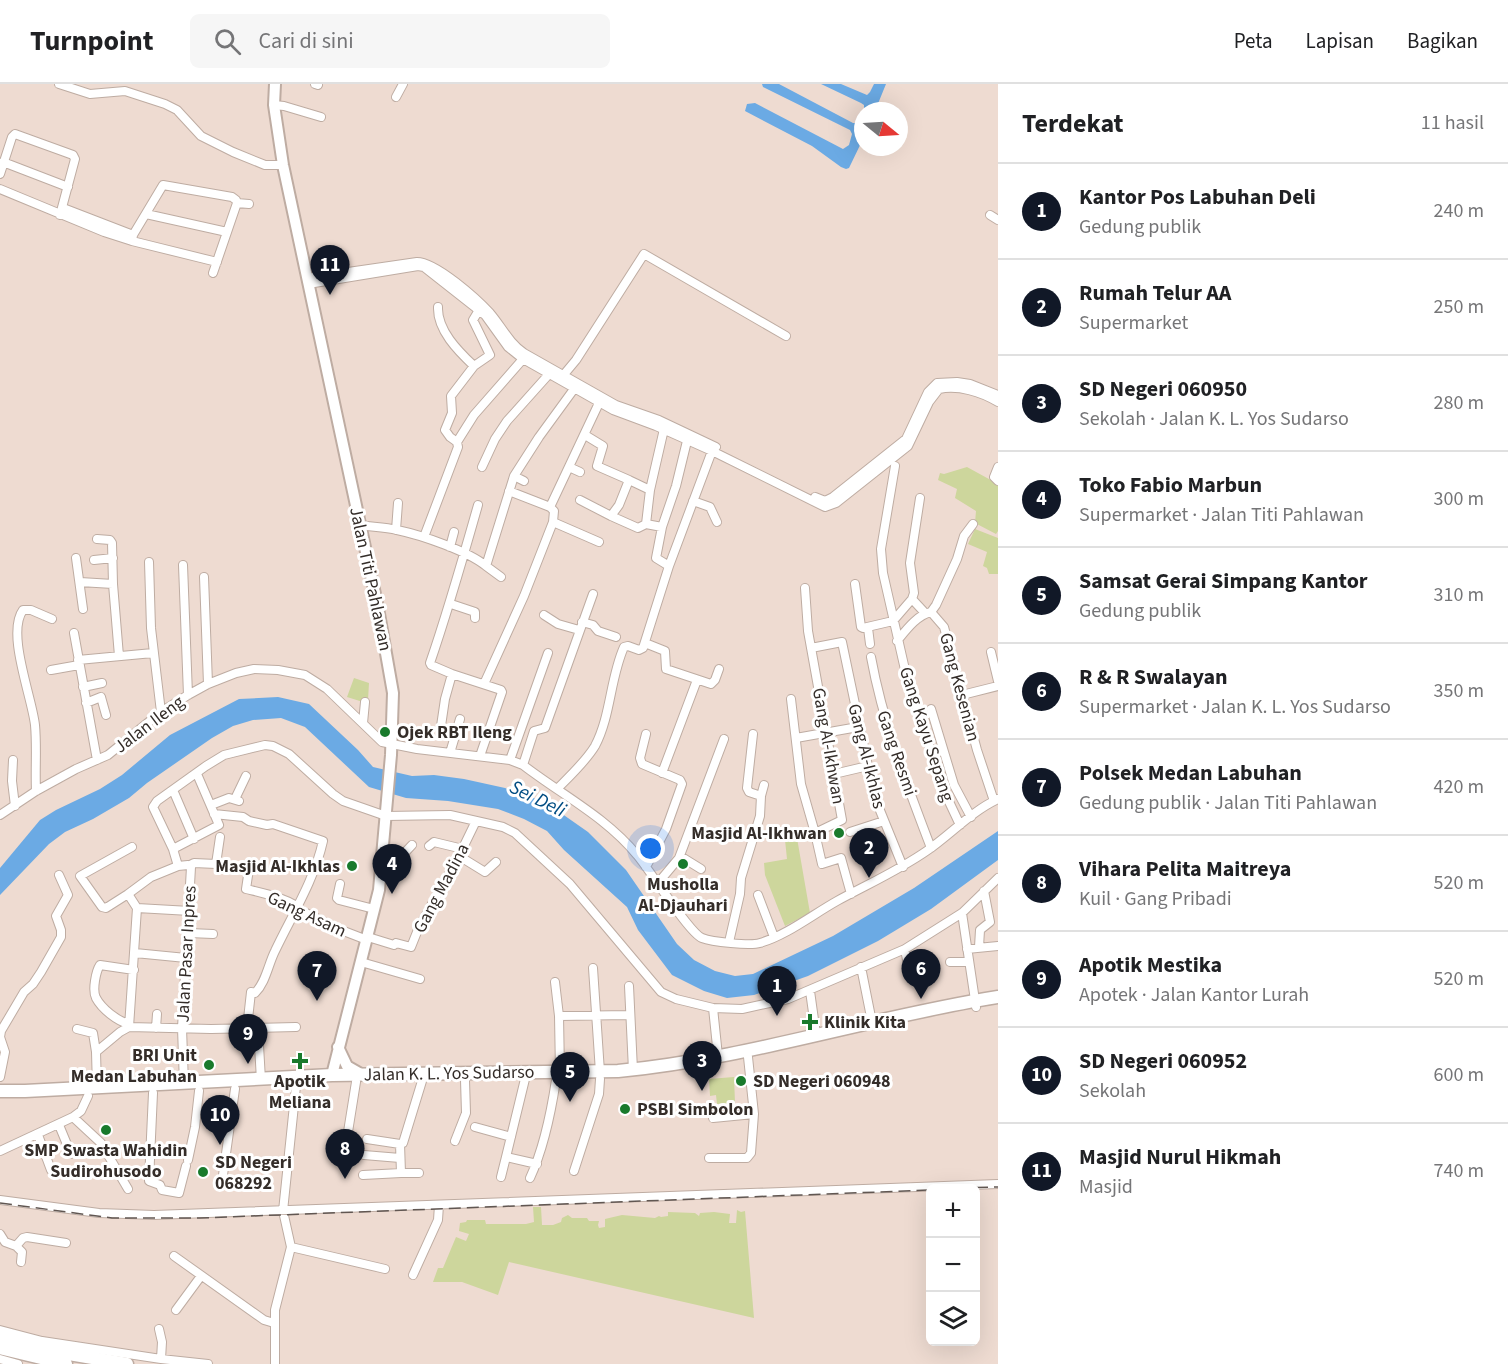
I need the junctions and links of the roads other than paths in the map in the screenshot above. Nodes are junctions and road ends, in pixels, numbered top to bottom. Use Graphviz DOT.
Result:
graph roads {
  1 [pos="59,84"];
  2 [pos="275,84"];
  3 [pos="403,84"];
  4 [pos="396,97"];
  5 [pos="274,105"];
  6 [pos="321,117"];
  7 [pos="3,162"];
  8 [pos="283,165"];
  9 [pos="0,174"];
  10 [pos="68,187"];
  11 [pos="0,189"];
  12 [pos="237,203"];
  13 [pos="249,204"];
  14 [pos="62,212"];
  15 [pos="146,214"];
  16 [pos="990,215"];
  17 [pos="998,220"];
  18 [pos="227,231"];
  19 [pos="133,238"];
  20 [pos="217,262"];
  21 [pos="213,273"];
  22 [pos="307,281"];
  23 [pos="438,307"];
  24 [pos="485,313"];
  25 [pos="786,336"];
  26 [pos="523,358"];
  27 [pos="474,366"];
  28 [pos="550,373"];
  29 [pos="562,377"];
  30 [pos="574,389"];
  31 [pos="997,396"];
  32 [pos="599,403"];
  33 [pos="659,425"];
  34 [pos="585,435"];
  35 [pos="687,441"];
  36 [pos="457,442"];
  37 [pos="712,451"];
  38 [pos="739,461"];
  39 [pos="895,466"];
  40 [pos="482,467"];
  41 [pos="569,467"];
  42 [pos="998,467"];
  43 [pos="580,472"];
  44 [pos="514,476"];
  45 [pos="629,480"];
  46 [pos="524,481"];
  47 [pos="998,481"];
  48 [pos="650,490"];
  49 [pos="508,491"];
  50 [pos="920,498"];
  51 [pos="580,500"];
  52 [pos="693,501"];
  53 [pos="398,503"];
  54 [pos="478,505"];
  55 [pos="550,507"];
  56 [pos="611,516"];
  57 [pos="553,522"];
  58 [pos="717,522"];
  59 [pos="646,524"];
  60 [pos="973,524"];
  61 [pos="360,526"];
  62 [pos="662,527"];
  63 [pos="396,530"];
  64 [pos="454,532"];
  65 [pos="424,537"];
  66 [pos="98,540"];
  67 [pos="599,542"];
  68 [pos="450,547"];
  69 [pos="464,555"];
  70 [pos="76,558"];
  71 [pos="113,558"];
  72 [pos="94,560"];
  73 [pos="149,562"];
  74 [pos="183,565"];
  75 [pos="486,566"];
  76 [pos="669,566"];
  77 [pos="204,577"];
  78 [pos="501,577"];
  79 [pos="80,582"];
  80 [pos="113,584"];
  81 [pos="855,584"];
  82 [pos="805,588"];
  83 [pos="593,594"];
  84 [pos="912,599"];
  85 [pos="451,604"];
  86 [pos="83,609"];
  87 [pos="928,612"];
  88 [pos="544,615"];
  89 [pos="475,618"];
  90 [pos="52,619"];
  91 [pos="893,621"];
  92 [pos="582,622"];
  93 [pos="868,628"];
  94 [pos="579,630"];
  95 [pos="74,633"];
  96 [pos="616,637"];
  97 [pos="897,641"];
  98 [pos="645,643"];
  99 [pos="870,644"];
  100 [pos="811,648"];
  101 [pos="991,652"];
  102 [pos="153,653"];
  103 [pos="548,653"];
  104 [pos="120,657"];
  105 [pos="871,657"];
  106 [pos="79,662"];
  107 [pos="719,669"];
  108 [pos="51,670"];
  109 [pos="452,674"];
  110 [pos="697,680"];
  111 [pos="102,683"];
  112 [pos="208,684"];
  113 [pos="484,684"];
  114 [pos="998,684"];
  115 [pos="83,687"];
  116 [pos="188,695"];
  117 [pos="962,695"];
  118 [pos="791,699"];
  119 [pos="365,702"];
  120 [pos="86,703"];
  121 [pos="931,709"];
  122 [pos="161,712"];
  123 [pos="106,715"];
  124 [pos="460,718"];
  125 [pos="363,723"];
  126 [pos="441,726"];
  127 [pos="858,727"];
  128 [pos="646,734"];
  129 [pos="753,734"];
  130 [pos="826,734"];
  131 [pos="796,738"];
  132 [pos="723,739"];
  133 [pos="391,750"];
  134 [pos="450,753"];
  135 [pos="480,756"];
  136 [pos="13,760"];
  137 [pos="97,760"];
  138 [pos="510,760"];
  139 [pos="523,765"];
  140 [pos="868,766"];
  141 [pos="662,773"];
  142 [pos="197,774"];
  143 [pos="834,774"];
  144 [pos="246,776"];
  145 [pos="764,785"];
  146 [pos="558,788"];
  147 [pos="173,790"];
  148 [pos="36,791"];
  149 [pos="761,796"];
  150 [pos="996,800"];
  151 [pos="211,805"];
  152 [pos="15,806"];
  153 [pos="214,814"];
  154 [pos="0,815"];
  155 [pos="386,816"];
  156 [pos="970,817"];
  157 [pos="476,821"];
  158 [pos="884,821"];
  159 [pos="960,825"];
  160 [pos="850,832"];
  161 [pos="796,833"];
  162 [pos="815,833"];
  163 [pos="220,837"];
  164 [pos="194,839"];
  165 [pos="412,845"];
  166 [pos="429,846"];
  167 [pos="132,847"];
  168 [pos="931,848"];
  169 [pos="173,849"];
  170 [pos="461,853"];
  171 [pos="680,856"];
  172 [pos="496,862"];
  173 [pos="382,863"];
  174 [pos="190,865"];
  175 [pos="178,866"];
  176 [pos="646,867"];
  177 [pos="903,867"];
  178 [pos="249,869"];
  179 [pos="701,869"];
  180 [pos="59,875"];
  181 [pos="998,878"];
  182 [pos="658,883"];
  183 [pos="340,884"];
  184 [pos="984,891"];
  185 [pos="129,894"];
  186 [pos="851,894"];
  187 [pos="758,895"];
  188 [pos="298,906"];
  189 [pos="137,908"];
  190 [pos="374,909"];
  191 [pos="190,911"];
  192 [pos="962,913"];
  193 [pos="189,933"];
  194 [pos="213,934"];
  195 [pos="774,937"];
  196 [pos="367,939"];
  197 [pos="729,942"];
  198 [pos="998,946"];
  199 [pos="980,947"];
  200 [pos="904,948"];
  201 [pos="967,949"];
  202 [pos="135,953"];
  203 [pos="186,958"];
  204 [pos="361,962"];
  205 [pos="950,962"];
  206 [pos="968,962"];
  207 [pos="861,967"];
  208 [pos="593,968"];
  209 [pos="134,970"];
  210 [pos="910,976"];
  211 [pos="420,980"];
  212 [pos="555,982"];
  213 [pos="629,986"];
  214 [pos="810,991"];
  215 [pos="998,997"];
  216 [pos="976,1004"];
  217 [pos="998,1004"];
  218 [pos="713,1008"];
  219 [pos="157,1014"];
  220 [pos="629,1015"];
  221 [pos="559,1016"];
  222 [pos="596,1016"];
  223 [pos="872,1022"];
  224 [pos="129,1026"];
  225 [pos="296,1027"];
  226 [pos="156,1028"];
  227 [pos="182,1028"];
  228 [pos="247,1028"];
  229 [pos="258,1028"];
  230 [pos="77,1029"];
  231 [pos="816,1034"];
  232 [pos="338,1047"];
  233 [pos="96,1052"];
  234 [pos="717,1056"];
  235 [pos="748,1057"];
  236 [pos="633,1070"];
  237 [pos="558,1076"];
  238 [pos="600,1076"];
  239 [pos="0,1077"];
  240 [pos="358,1078"];
  241 [pos="331,1079"];
  242 [pos="525,1079"];
  243 [pos="465,1080"];
  244 [pos="422,1081"];
  245 [pos="257,1083"];
  246 [pos="184,1084"];
  247 [pos="296,1086"];
  248 [pos="153,1089"];
  249 [pos="235,1089"];
  250 [pos="0,1091"];
  251 [pos="199,1091"];
  252 [pos="92,1092"];
  253 [pos="0,1099"];
  254 [pos="754,1114"];
  255 [pos="73,1117"];
  256 [pos="713,1118"];
  257 [pos="59,1125"];
  258 [pos="475,1127"];
  259 [pos="38,1135"];
  260 [pos="510,1137"];
  261 [pos="367,1139"];
  262 [pos="455,1141"];
  263 [pos="400,1144"];
  264 [pos="0,1151"];
  265 [pos="71,1154"];
  266 [pos="364,1155"];
  267 [pos="506,1157"];
  268 [pos="400,1158"];
  269 [pos="709,1158"];
  270 [pos="343,1163"];
  271 [pos="537,1164"];
  272 [pos="51,1170"];
  273 [pos="574,1171"];
  274 [pos="401,1173"];
  275 [pos="419,1173"];
  276 [pos="223,1175"];
  277 [pos="363,1175"];
  278 [pos="501,1178"];
  279 [pos="530,1178"];
  280 [pos="998,1184"];
  281 [pos="128,1189"];
  282 [pos="0,1200"];
  283 [pos="439,1206"];
  284 [pos="283,1211"];
  285 [pos="0,1234"];
  286 [pos="66,1243"];
  287 [pos="16,1246"];
  288 [pos="291,1247"];
  289 [pos="174,1256"];
  290 [pos="21,1262"];
  291 [pos="385,1269"];
  292 [pos="413,1275"];
  293 [pos="201,1276"];
  294 [pos="176,1310"];
  295 [pos="274,1323"];
  296 [pos="159,1329"];
  297 [pos="0,1330"];
  298 [pos="0,1339"];
  299 [pos="0,1348"];
  300 [pos="0,1359"];
  301 [pos="161,1359"];
  302 [pos="18,1364"];
  303 [pos="66,1364"];
  304 [pos="127,1364"];
  305 [pos="208,1364"];
  306 [pos="274,1364"];
  1 -- 8 [label="street"];
  2 -- 5 [label="main road, Jalan Titi Pahlawan"];
  3 -- 4 [label="street"];
  5 -- 6 [label="street"];
  5 -- 8 [label="main road, Jalan Titi Pahlawan"];
  7 -- 9 [label="street"];
  7 -- 10 [label="street"];
  7 -- 10 [label="street"];
  8 -- 22 [label="main road, Jalan Titi Pahlawan"];
  10 -- 14 [label="street"];
  11 -- 14 [label="street"];
  12 -- 13 [label="street"];
  12 -- 15 [label="street"];
  12 -- 18 [label="street"];
  14 -- 19 [label="street"];
  15 -- 18 [label="street"];
  15 -- 19 [label="street"];
  16 -- 17 [label="street"];
  18 -- 20 [label="street"];
  19 -- 20 [label="street"];
  20 -- 21 [label="street"];
  22 -- 24 [label="street"];
  22 -- 61 [label="main road, Jalan Titi Pahlawan"];
  23 -- 27 [label="street"];
  24 -- 26 [label="street"];
  24 -- 27 [label="street"];
  24 -- 29 [label="street"];
  25 -- 29 [label="street"];
  26 -- 28 [label="street"];
  26 -- 36 [label="street"];
  27 -- 36 [label="street"];
  28 -- 29 [label="street"];
  28 -- 40 [label="street"];
  29 -- 30 [label="street"];
  29 -- 33 [label="street"];
  30 -- 32 [label="street"];
  30 -- 44 [label="street"];
  31 -- 38 [label="street"];
  32 -- 33 [label="street"];
  32 -- 34 [label="street"];
  33 -- 35 [label="street"];
  33 -- 38 [label="street"];
  33 -- 48 [label="street"];
  34 -- 41 [label="street"];
  34 -- 45 [label="street"];
  35 -- 37 [label="street"];
  35 -- 62 [label="street"];
  36 -- 65 [label="street"];
  37 -- 38 [label="street"];
  37 -- 52 [label="street"];
  39 -- 91 [label="street, Gang Kayu Sepang"];
  41 -- 43 [label="street"];
  41 -- 55 [label="street"];
  42 -- 47 [label="street"];
  44 -- 46 [label="street"];
  44 -- 49 [label="street"];
  45 -- 48 [label="street"];
  45 -- 56 [label="street"];
  48 -- 59 [label="street"];
  49 -- 55 [label="street"];
  49 -- 75 [label="street"];
  50 -- 84 [label="street"];
  51 -- 56 [label="street"];
  52 -- 58 [label="street"];
  52 -- 76 [label="street"];
  53 -- 63 [label="street"];
  54 -- 69 [label="street"];
  55 -- 57 [label="street"];
  56 -- 59 [label="street"];
  57 -- 67 [label="street"];
  57 -- 113 [label="street"];
  59 -- 62 [label="street"];
  60 -- 87 [label="street"];
  61 -- 63 [label="street"];
  61 -- 133 [label="main road, Jalan Titi Pahlawan"];
  62 -- 76 [label="street"];
  63 -- 65 [label="street"];
  64 -- 68 [label="street"];
  65 -- 68 [label="street"];
  66 -- 71 [label="street"];
  68 -- 69 [label="street"];
  69 -- 75 [label="street"];
  69 -- 85 [label="street"];
  70 -- 79 [label="street"];
  71 -- 72 [label="street"];
  71 -- 80 [label="street"];
  73 -- 102 [label="street"];
  74 -- 116 [label="street"];
  75 -- 78 [label="street"];
  76 -- 98 [label="street"];
  77 -- 112 [label="street"];
  79 -- 80 [label="street"];
  79 -- 86 [label="street"];
  80 -- 104 [label="street"];
  81 -- 93 [label="street"];
  82 -- 100 [label="street, Gang Al-Ikhwan"];
  83 -- 92 [label="street"];
  84 -- 87 [label="street, Gang Kesenian"];
  84 -- 91 [label="street"];
  85 -- 89 [label="street"];
  85 -- 109 [label="street"];
  87 -- 97 [label="street"];
  87 -- 117 [label="street, Gang Kesenian"];
  88 -- 94 [label="street"];
  90 -- 148 [label="street"];
  91 -- 93 [label="street"];
  91 -- 97 [label="street, Gang Kayu Sepang"];
  92 -- 94 [label="street"];
  92 -- 96 [label="street"];
  93 -- 99 [label="street"];
  94 -- 139 [label="street"];
  95 -- 106 [label="street"];
  97 -- 159 [label="street, Gang Kayu Sepang"];
  98 -- 110 [label="street"];
  98 -- 146 [label="street"];
  100 -- 127 [label="street, Gang Al-Ikhlas"];
  100 -- 130 [label="street, Gang Al-Ikhwan"];
  101 -- 114 [label="street"];
  102 -- 104 [label="street"];
  102 -- 122 [label="street"];
  103 -- 138 [label="street"];
  104 -- 106 [label="street"];
  105 -- 168 [label="street, Gang Resmi"];
  106 -- 108 [label="street"];
  106 -- 115 [label="street"];
  107 -- 110 [label="street"];
  109 -- 113 [label="street"];
  109 -- 126 [label="street"];
  110 -- 141 [label="street"];
  111 -- 115 [label="street"];
  112 -- 116 [label="street, Jalan Ileng"];
  112 -- 125 [label="street, Jalan Ileng"];
  113 -- 135 [label="street"];
  114 -- 117 [label="street"];
  115 -- 120 [label="street"];
  116 -- 122 [label="street, Jalan Ileng"];
  117 -- 150 [label="street, Gang Kesenian"];
  118 -- 131 [label="street"];
  119 -- 125 [label="street"];
  120 -- 123 [label="street"];
  120 -- 137 [label="street"];
  121 -- 156 [label="street"];
  122 -- 137 [label="street, Jalan Ileng"];
  124 -- 134 [label="street"];
  125 -- 133 [label="street, Jalan Ileng"];
  127 -- 130 [label="street"];
  127 -- 140 [label="street, Gang Al-Ikhlas"];
  128 -- 141 [label="street"];
  129 -- 149 [label="street"];
  130 -- 131 [label="street"];
  130 -- 143 [label="street, Gang Al-Ikhwan"];
  131 -- 162 [label="street"];
  132 -- 171 [label="street"];
  133 -- 134 [label="street"];
  133 -- 155 [label="main road, Jalan Titi Pahlawan"];
  134 -- 135 [label="street"];
  135 -- 138 [label="street"];
  136 -- 152 [label="street"];
  137 -- 148 [label="street, Jalan Ileng"];
  138 -- 139 [label="street"];
  139 -- 146 [label="street"];
  140 -- 143 [label="street"];
  140 -- 158 [label="street, Gang Al-Ikhlas"];
  141 -- 176 [label="street"];
  142 -- 147 [label="street"];
  142 -- 151 [label="street"];
  142 -- 155 [label="street"];
  143 -- 162 [label="street, Gang Al-Ikhwan"];
  144 -- 151 [label="street"];
  145 -- 149 [label="street"];
  146 -- 176 [label="street"];
  147 -- 164 [label="street"];
  147 -- 169 [label="street, Jalan Pasar Inpres"];
  148 -- 152 [label="street, Jalan Ileng"];
  149 -- 197 [label="street"];
  150 -- 156 [label="street"];
  151 -- 153 [label="street"];
  152 -- 154 [label="street, Jalan Ileng"];
  153 -- 164 [label="street"];
  153 -- 188 [label="street"];
  155 -- 157 [label="street"];
  155 -- 173 [label="main road, Jalan Titi Pahlawan"];
  156 -- 159 [label="street"];
  157 -- 170 [label="street, Gang Madina"];
  157 -- 218 [label="street"];
  158 -- 160 [label="street"];
  158 -- 177 [label="street, Gang Al-Ikhlas"];
  159 -- 168 [label="street"];
  161 -- 162 [label="street"];
  162 -- 186 [label="street"];
  163 -- 174 [label="street"];
  164 -- 169 [label="street"];
  165 -- 173 [label="street"];
  166 -- 170 [label="street"];
  167 -- 185 [label="street"];
  168 -- 177 [label="street"];
  169 -- 175 [label="street, Jalan Pasar Inpres"];
  170 -- 172 [label="street"];
  170 -- 196 [label="street, Gang Madina"];
  171 -- 179 [label="street"];
  171 -- 182 [label="street"];
  173 -- 190 [label="main road, Jalan Titi Pahlawan"];
  174 -- 175 [label="street, Jalan Pasar Inpres"];
  174 -- 191 [label="street, Jalan Pasar Inpres"];
  175 -- 185 [label="street"];
  176 -- 182 [label="street"];
  177 -- 186 [label="street"];
  178 -- 188 [label="street, Gang Asam"];
  180 -- 239 [label="street"];
  181 -- 184 [label="street"];
  182 -- 197 [label="street"];
  183 -- 190 [label="street"];
  184 -- 192 [label="street"];
  184 -- 199 [label="street"];
  185 -- 189 [label="street"];
  186 -- 195 [label="street"];
  187 -- 195 [label="street"];
  188 -- 196 [label="street, Gang Asam"];
  188 -- 228 [label="street"];
  189 -- 191 [label="street"];
  189 -- 202 [label="street"];
  190 -- 196 [label="main road, Jalan Titi Pahlawan"];
  191 -- 193 [label="street, Jalan Pasar Inpres"];
  192 -- 200 [label="street"];
  192 -- 201 [label="street"];
  193 -- 194 [label="street"];
  193 -- 203 [label="street, Jalan Pasar Inpres"];
  195 -- 197 [label="street"];
  196 -- 204 [label="main road, Jalan Titi Pahlawan"];
  198 -- 199 [label="street"];
  199 -- 201 [label="street"];
  200 -- 207 [label="street"];
  200 -- 210 [label="street"];
  201 -- 206 [label="street"];
  202 -- 203 [label="street"];
  202 -- 209 [label="street"];
  203 -- 227 [label="street, Jalan Pasar Inpres"];
  204 -- 211 [label="street"];
  204 -- 232 [label="main road, Jalan Titi Pahlawan"];
  205 -- 206 [label="street"];
  206 -- 216 [label="street"];
  207 -- 214 [label="street"];
  207 -- 223 [label="street"];
  208 -- 222 [label="street"];
  209 -- 224 [label="street"];
  209 -- 224 [label="street"];
  212 -- 221 [label="street"];
  213 -- 220 [label="street"];
  214 -- 218 [label="street"];
  214 -- 231 [label="street"];
  215 -- 216 [label="highway, Jalan K. L. Yos Sudarso"];
  216 -- 217 [label="highway, Jalan K. L. Yos Sudarso"];
  216 -- 223 [label="highway, Jalan K. L. Yos Sudarso"];
  216 -- 235 [label="highway, Jalan K. L. Yos Sudarso"];
  218 -- 234 [label="street"];
  219 -- 226 [label="street"];
  220 -- 222 [label="street"];
  220 -- 236 [label="street"];
  221 -- 222 [label="street"];
  221 -- 237 [label="street"];
  222 -- 238 [label="street"];
  223 -- 231 [label="highway, Jalan K. L. Yos Sudarso"];
  224 -- 226 [label="street"];
  224 -- 233 [label="street"];
  225 -- 229 [label="street"];
  226 -- 227 [label="street"];
  227 -- 228 [label="street"];
  227 -- 246 [label="street, Jalan Pasar Inpres"];
  228 -- 229 [label="street"];
  229 -- 245 [label="street"];
  230 -- 233 [label="street"];
  231 -- 234 [label="highway, Jalan K. L. Yos Sudarso"];
  232 -- 240 [label="main road"];
  232 -- 241 [label="main road, Jalan Titi Pahlawan"];
  233 -- 252 [label="street"];
  234 -- 236 [label="highway, Jalan K. L. Yos Sudarso"];
  235 -- 238 [label="highway, Jalan K. L. Yos Sudarso"];
  235 -- 254 [label="street"];
  236 -- 238 [label="highway, Jalan K. L. Yos Sudarso"];
  237 -- 238 [label="highway, Jalan K. L. Yos Sudarso"];
  237 -- 240 [label="highway, Jalan K. L. Yos Sudarso"];
  237 -- 242 [label="highway, Jalan K. L. Yos Sudarso"];
  237 -- 271 [label="street"];
  238 -- 273 [label="street"];
  240 -- 241 [label="highway, Jalan K. L. Yos Sudarso"];
  240 -- 244 [label="highway, Jalan K. L. Yos Sudarso"];
  240 -- 270 [label="street"];
  241 -- 245 [label="highway, Jalan K. L. Yos Sudarso"];
  241 -- 247 [label="highway, Jalan K. L. Yos Sudarso"];
  242 -- 243 [label="highway, Jalan K. L. Yos Sudarso"];
  242 -- 260 [label="street"];
  243 -- 244 [label="highway, Jalan K. L. Yos Sudarso"];
  243 -- 262 [label="street"];
  244 -- 263 [label="street"];
  245 -- 246 [label="highway, Jalan K. L. Yos Sudarso"];
  245 -- 247 [label="highway, Jalan K. L. Yos Sudarso"];
  245 -- 249 [label="highway, Jalan K. L. Yos Sudarso"];
  246 -- 248 [label="highway, Jalan K. L. Yos Sudarso"];
  247 -- 284 [label="street"];
  248 -- 251 [label="highway, Jalan K. L. Yos Sudarso"];
  248 -- 251 [label="street"];
  248 -- 252 [label="highway, Jalan K. L. Yos Sudarso"];
  249 -- 251 [label="highway, Jalan K. L. Yos Sudarso"];
  249 -- 276 [label="street"];
  250 -- 252 [label="highway, Jalan K. L. Yos Sudarso"];
  252 -- 253 [label="highway, Jalan K. L. Yos Sudarso"];
  252 -- 255 [label="street"];
  254 -- 256 [label="street"];
  254 -- 269 [label="street"];
  255 -- 257 [label="street"];
  255 -- 281 [label="street"];
  257 -- 259 [label="street"];
  257 -- 265 [label="street"];
  258 -- 260 [label="street"];
  259 -- 264 [label="street"];
  259 -- 272 [label="street"];
  260 -- 267 [label="street"];
  261 -- 263 [label="street"];
  263 -- 268 [label="street"];
  266 -- 268 [label="street"];
  267 -- 271 [label="street"];
  267 -- 278 [label="street"];
  268 -- 274 [label="street"];
  271 -- 279 [label="street"];
  274 -- 275 [label="street"];
  274 -- 277 [label="street"];
  280 -- 283 [label="street"];
  282 -- 284 [label="street"];
  283 -- 284 [label="street"];
  283 -- 292 [label="street"];
  284 -- 288 [label="street"];
  285 -- 287 [label="street"];
  286 -- 287 [label="street"];
  287 -- 290 [label="street"];
  288 -- 291 [label="street"];
  288 -- 295 [label="street"];
  289 -- 293 [label="street"];
  293 -- 294 [label="street"];
  293 -- 295 [label="street"];
  295 -- 306 [label="street"];
  296 -- 301 [label="street"];
  297 -- 301 [label="street"];
  298 -- 304 [label="highway"];
  299 -- 303 [label="highway"];
  300 -- 302 [label="street"];
  301 -- 305 [label="street"];
}
